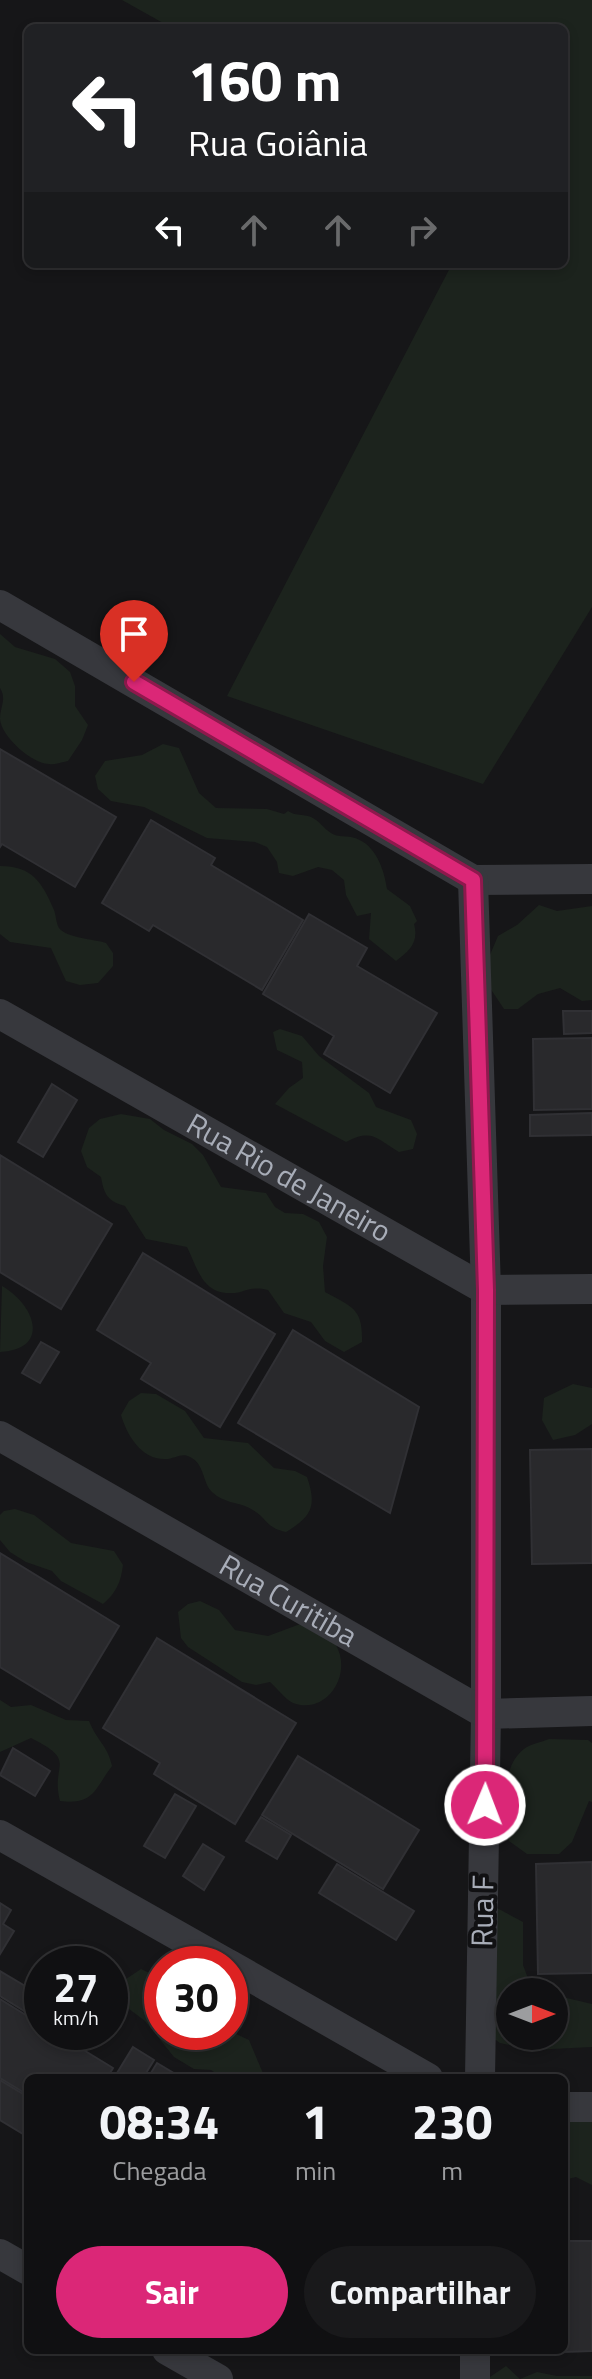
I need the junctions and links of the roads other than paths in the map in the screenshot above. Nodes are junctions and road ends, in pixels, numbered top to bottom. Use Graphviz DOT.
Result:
graph roads {
  1 [pos="0,605"];
  2 [pos="592,879"];
  3 [pos="473,880"];
  4 [pos="0,1014"];
  5 [pos="592,1289"];
  6 [pos="486,1290"];
  7 [pos="0,1436"];
  8 [pos="592,1711"];
  9 [pos="486,1714"];
  10 [pos="0,1835"];
  11 [pos="196,1946"];
  12 [pos="248,1976"];
  13 [pos="421,2074"];
  14 [pos="480,2074"];
  15 [pos="568,2107"];
  16 [pos="592,2107"];
  17 [pos="0,2254"];
  18 [pos="24,2268"];
  19 [pos="174,2354"];
  20 [pos="475,2354"];
  21 [pos="218,2379"];
  22 [pos="475,2379"];
  1 -- 3 [label="street"];
  2 -- 3 [label="street"];
  3 -- 6 [label="street, Rua F"];
  4 -- 6 [label="street, Rua Rio de Janeiro"];
  5 -- 6 [label="street"];
  6 -- 9 [label="street, Rua F"];
  7 -- 9 [label="street, Rua Curitiba"];
  8 -- 9 [label="street"];
  9 -- 14 [label="street, Rua F"];
  10 -- 11 [label="street"];
  12 -- 13 [label="street"];
  15 -- 16 [label="street"];
  17 -- 18 [label="street"];
  19 -- 21 [label="street"];
  20 -- 22 [label="street"];
}
